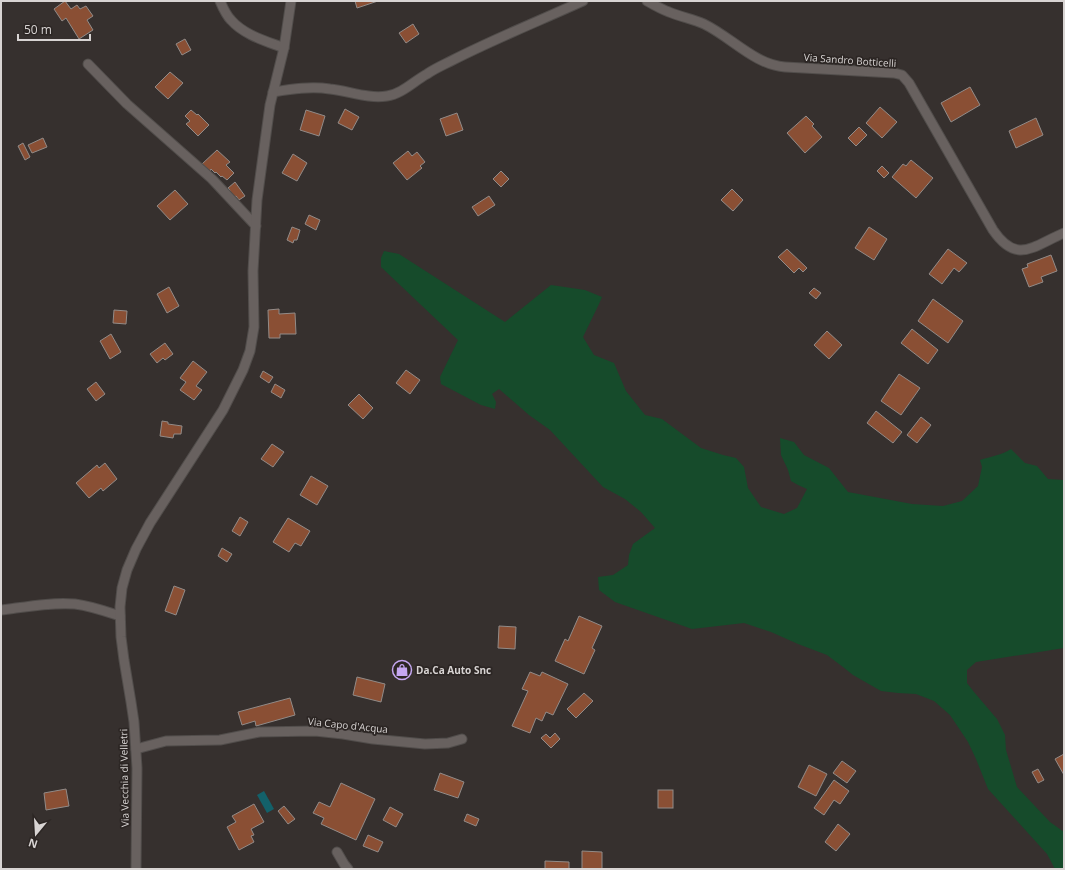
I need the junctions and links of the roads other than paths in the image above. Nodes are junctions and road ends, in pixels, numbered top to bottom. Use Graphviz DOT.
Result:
graph roads {
  1 [pos="220,1"];
  2 [pos="291,1"];
  3 [pos="584,1"];
  4 [pos="647,1"];
  5 [pos="284,48"];
  6 [pos="88,64"];
  7 [pos="273,92"];
  8 [pos="256,226"];
  9 [pos="1064,233"];
  10 [pos="1,610"];
  11 [pos="120,616"];
  12 [pos="462,739"];
  13 [pos="136,749"];
  14 [pos="337,852"];
  15 [pos="136,869"];
  16 [pos="348,869"];
  1 -- 5 [label="street"];
  2 -- 5 [label="street, Via Vecchia di Velletri"];
  3 -- 7 [label="street"];
  4 -- 9 [label="street, Via Sandro Botticelli"];
  5 -- 7 [label="street, Via Vecchia di Velletri"];
  6 -- 8 [label="street"];
  7 -- 8 [label="street, Via Vecchia di Velletri"];
  8 -- 11 [label="street, Via Vecchia di Velletri"];
  10 -- 11 [label="street"];
  11 -- 13 [label="street, Via Vecchia di Velletri"];
  12 -- 13 [label="street, Via Capo d'Acqua"];
  13 -- 15 [label="street, Via Vecchia di Velletri"];
  14 -- 16 [label="street"];
}
